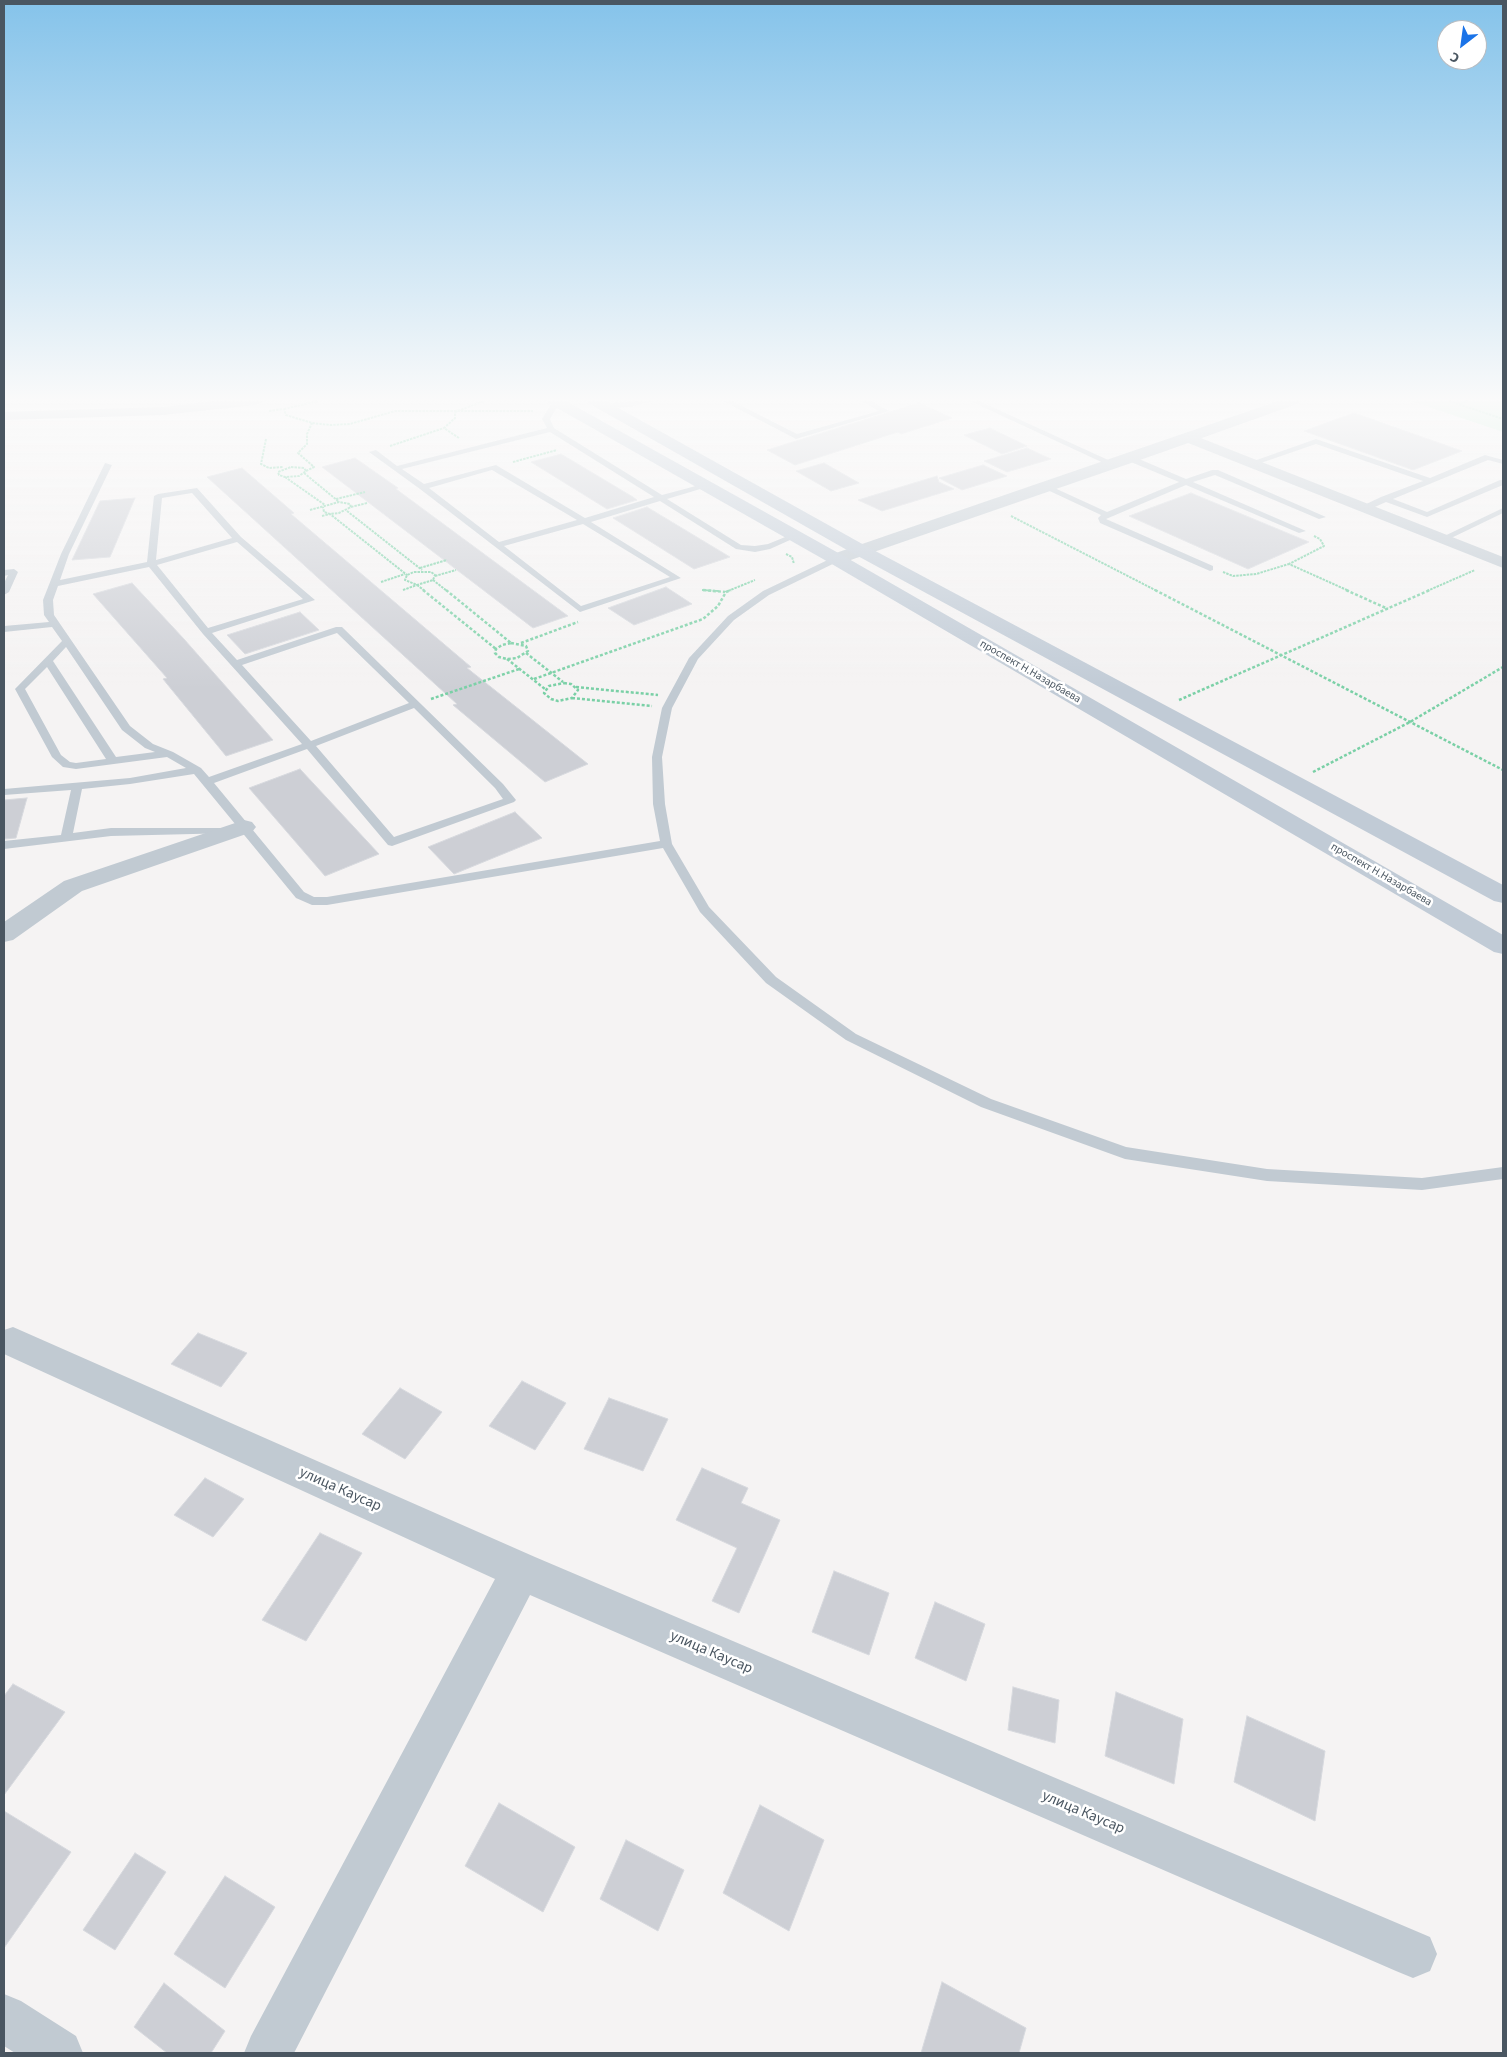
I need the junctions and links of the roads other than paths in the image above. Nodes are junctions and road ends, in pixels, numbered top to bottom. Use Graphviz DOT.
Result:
graph roads {
  1 [pos="93,497"];
  2 [pos="158,497"];
  3 [pos="200,497"];
  4 [pos="436,497"];
  5 [pos="544,497"];
  6 [pos="664,497"];
  7 [pos="726,497"];
  8 [pos="766,497"];
  9 [pos="1016,497"];
  10 [pos="1067,497"];
  11 [pos="1150,497"];
  12 [pos="1221,497"];
  13 [pos="1274,497"];
  14 [pos="1337,497"];
  15 [pos="1389,497"];
  16 [pos="1468,497"];
  17 [pos="661,498"];
  18 [pos="1384,499"];
  19 [pos="1365,508"];
  20 [pos="1503,510"];
  21 [pos="1107,515"];
  22 [pos="1322,517"];
  23 [pos="584,521"];
  24 [pos="1302,531"];
  25 [pos="796,536"];
  26 [pos="238,539"];
  27 [pos="1442,539"];
  28 [pos="497,545"];
  29 [pos="860,550"];
  30 [pos="836,559"];
  31 [pos="1500,562"];
  32 [pos="151,564"];
  33 [pos="1210,568"];
  34 [pos="4,573"];
  35 [pos="54,584"];
  36 [pos="4,592"];
  37 [pos="580,609"];
  38 [pos="591,618"];
  39 [pos="54,624"];
  40 [pos="4,629"];
  41 [pos="206,632"];
  42 [pos="66,642"];
  43 [pos="48,660"];
  44 [pos="236,664"];
  45 [pos="416,704"];
  46 [pos="309,745"];
  47 [pos="169,754"];
  48 [pos="113,761"];
  49 [pos="197,770"];
  50 [pos="207,782"];
  51 [pos="77,786"];
  52 [pos="4,792"];
  53 [pos="237,829"];
  54 [pos="66,837"];
  55 [pos="4,844"];
  56 [pos="666,844"];
  57 [pos="1503,895"];
  58 [pos="4,934"];
  59 [pos="1503,946"];
  60 [pos="1503,1173"];
  61 [pos="13,1342"];
  62 [pos="521,1571"];
  63 [pos="1413,1954"];
  64 [pos="4,2018"];
  65 [pos="59,2053"];
  66 [pos="268,2053"];
  1 -- 35 [label="lane"];
  2 -- 32 [label="lane"];
  3 -- 26 [label="lane"];
  4 -- 28 [label="lane"];
  5 -- 23 [label="lane"];
  6 -- 17 [label="lane"];
  7 -- 25 [label="main road, проспект Н.Назарбаева"];
  8 -- 29 [label="main road, проспект Н.Назарбаева"];
  9 -- 29 [label="street"];
  10 -- 21 [label="lane"];
  11 -- 21 [label="lane"];
  12 -- 24 [label="lane"];
  13 -- 22 [label="lane"];
  14 -- 19 [label="street"];
  15 -- 18 [label="lane"];
  16 -- 18 [label="lane"];
  17 -- 23 [label="lane"];
  17 -- 25 [label="lane"];
  18 -- 19 [label="lane"];
  19 -- 27 [label="street"];
  20 -- 27 [label="lane"];
  21 -- 33 [label="lane"];
  23 -- 28 [label="lane"];
  23 -- 37 [label="lane"];
  25 -- 30 [label="main road, проспект Н.Назарбаева"];
  26 -- 32 [label="lane"];
  26 -- 41 [label="lane"];
  27 -- 31 [label="street"];
  28 -- 37 [label="lane"];
  29 -- 30 [label="street"];
  29 -- 57 [label="main road, проспект Н.Назарбаева"];
  30 -- 56 [label="lane"];
  30 -- 59 [label="main road, проспект Н.Назарбаева"];
  32 -- 35 [label="lane"];
  32 -- 41 [label="lane"];
  34 -- 36 [label="lane"];
  35 -- 39 [label="lane"];
  37 -- 38 [label="lane"];
  39 -- 40 [label="lane"];
  39 -- 42 [label="lane"];
  41 -- 44 [label="lane"];
  42 -- 43 [label="lane"];
  42 -- 47 [label="lane"];
  43 -- 48 [label="lane"];
  43 -- 48 [label="lane"];
  44 -- 45 [label="lane"];
  44 -- 46 [label="lane"];
  45 -- 46 [label="lane"];
  45 -- 46 [label="lane"];
  46 -- 50 [label="lane"];
  47 -- 48 [label="lane"];
  47 -- 49 [label="lane"];
  49 -- 50 [label="lane"];
  49 -- 51 [label="lane"];
  50 -- 53 [label="lane"];
  51 -- 52 [label="lane"];
  51 -- 54 [label="lane"];
  53 -- 54 [label="lane"];
  53 -- 56 [label="lane"];
  53 -- 58 [label="street"];
  54 -- 55 [label="lane"];
  56 -- 60 [label="lane"];
  61 -- 62 [label="street, улица Каусар"];
  62 -- 63 [label="street, улица Каусар"];
  62 -- 66 [label="street"];
  64 -- 65 [label="street"];
}
